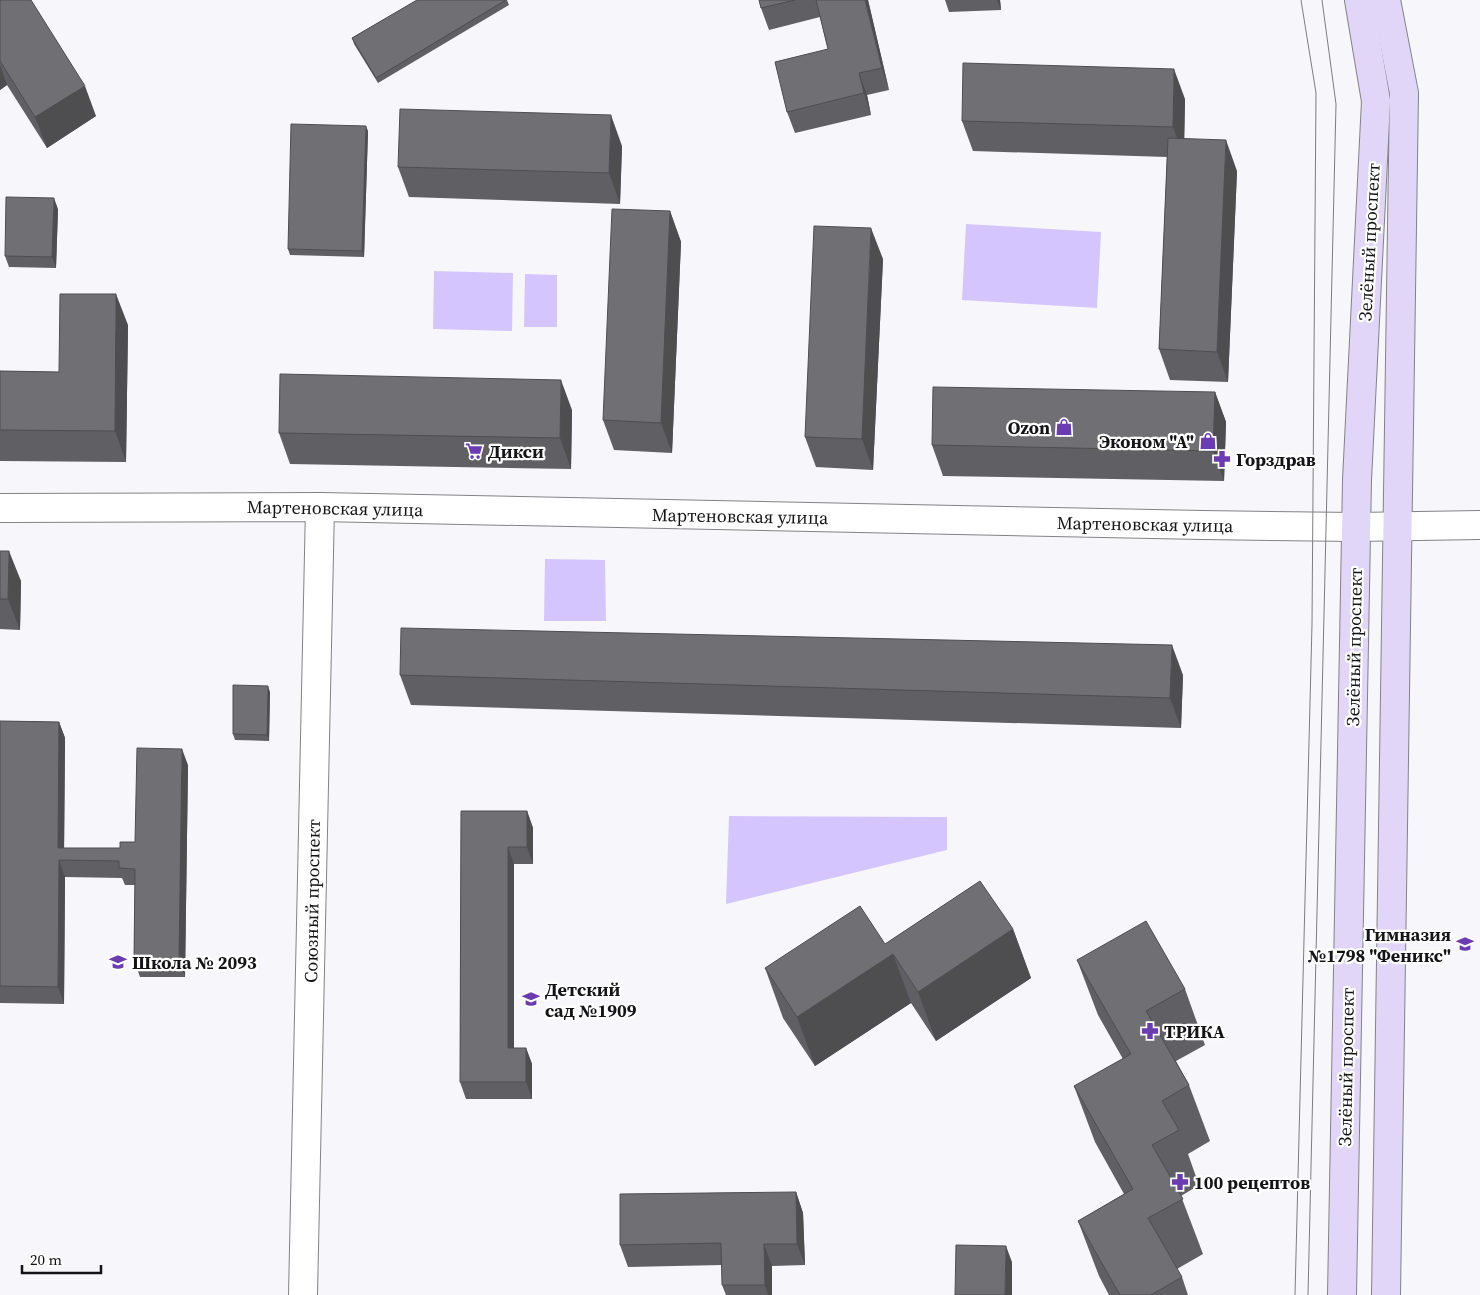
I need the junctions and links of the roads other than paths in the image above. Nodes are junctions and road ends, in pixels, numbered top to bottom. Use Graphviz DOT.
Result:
graph roads {
  1 [pos="1359,0"];
  2 [pos="1386,0"];
  3 [pos="320,507"];
  4 [pos="0,508"];
  5 [pos="1480,525"];
  6 [pos="1398,526"];
  7 [pos="1356,527"];
  8 [pos="303,1295"];
  9 [pos="1342,1295"];
  10 [pos="1386,1295"];
  1 -- 7 [label="main road, Зелёный проспект"];
  2 -- 6 [label="main road, Зелёный проспект"];
  3 -- 4 [label="street, Мартеновская улица"];
  3 -- 7 [label="street, Мартеновская улица"];
  3 -- 8 [label="street, Союзный проспект"];
  5 -- 6 [label="street, Мартеновская улица"];
  6 -- 7 [label="street, Мартеновская улица"];
  6 -- 10 [label="main road, Зелёный проспект"];
  7 -- 9 [label="main road, Зелёный проспект"];
}
